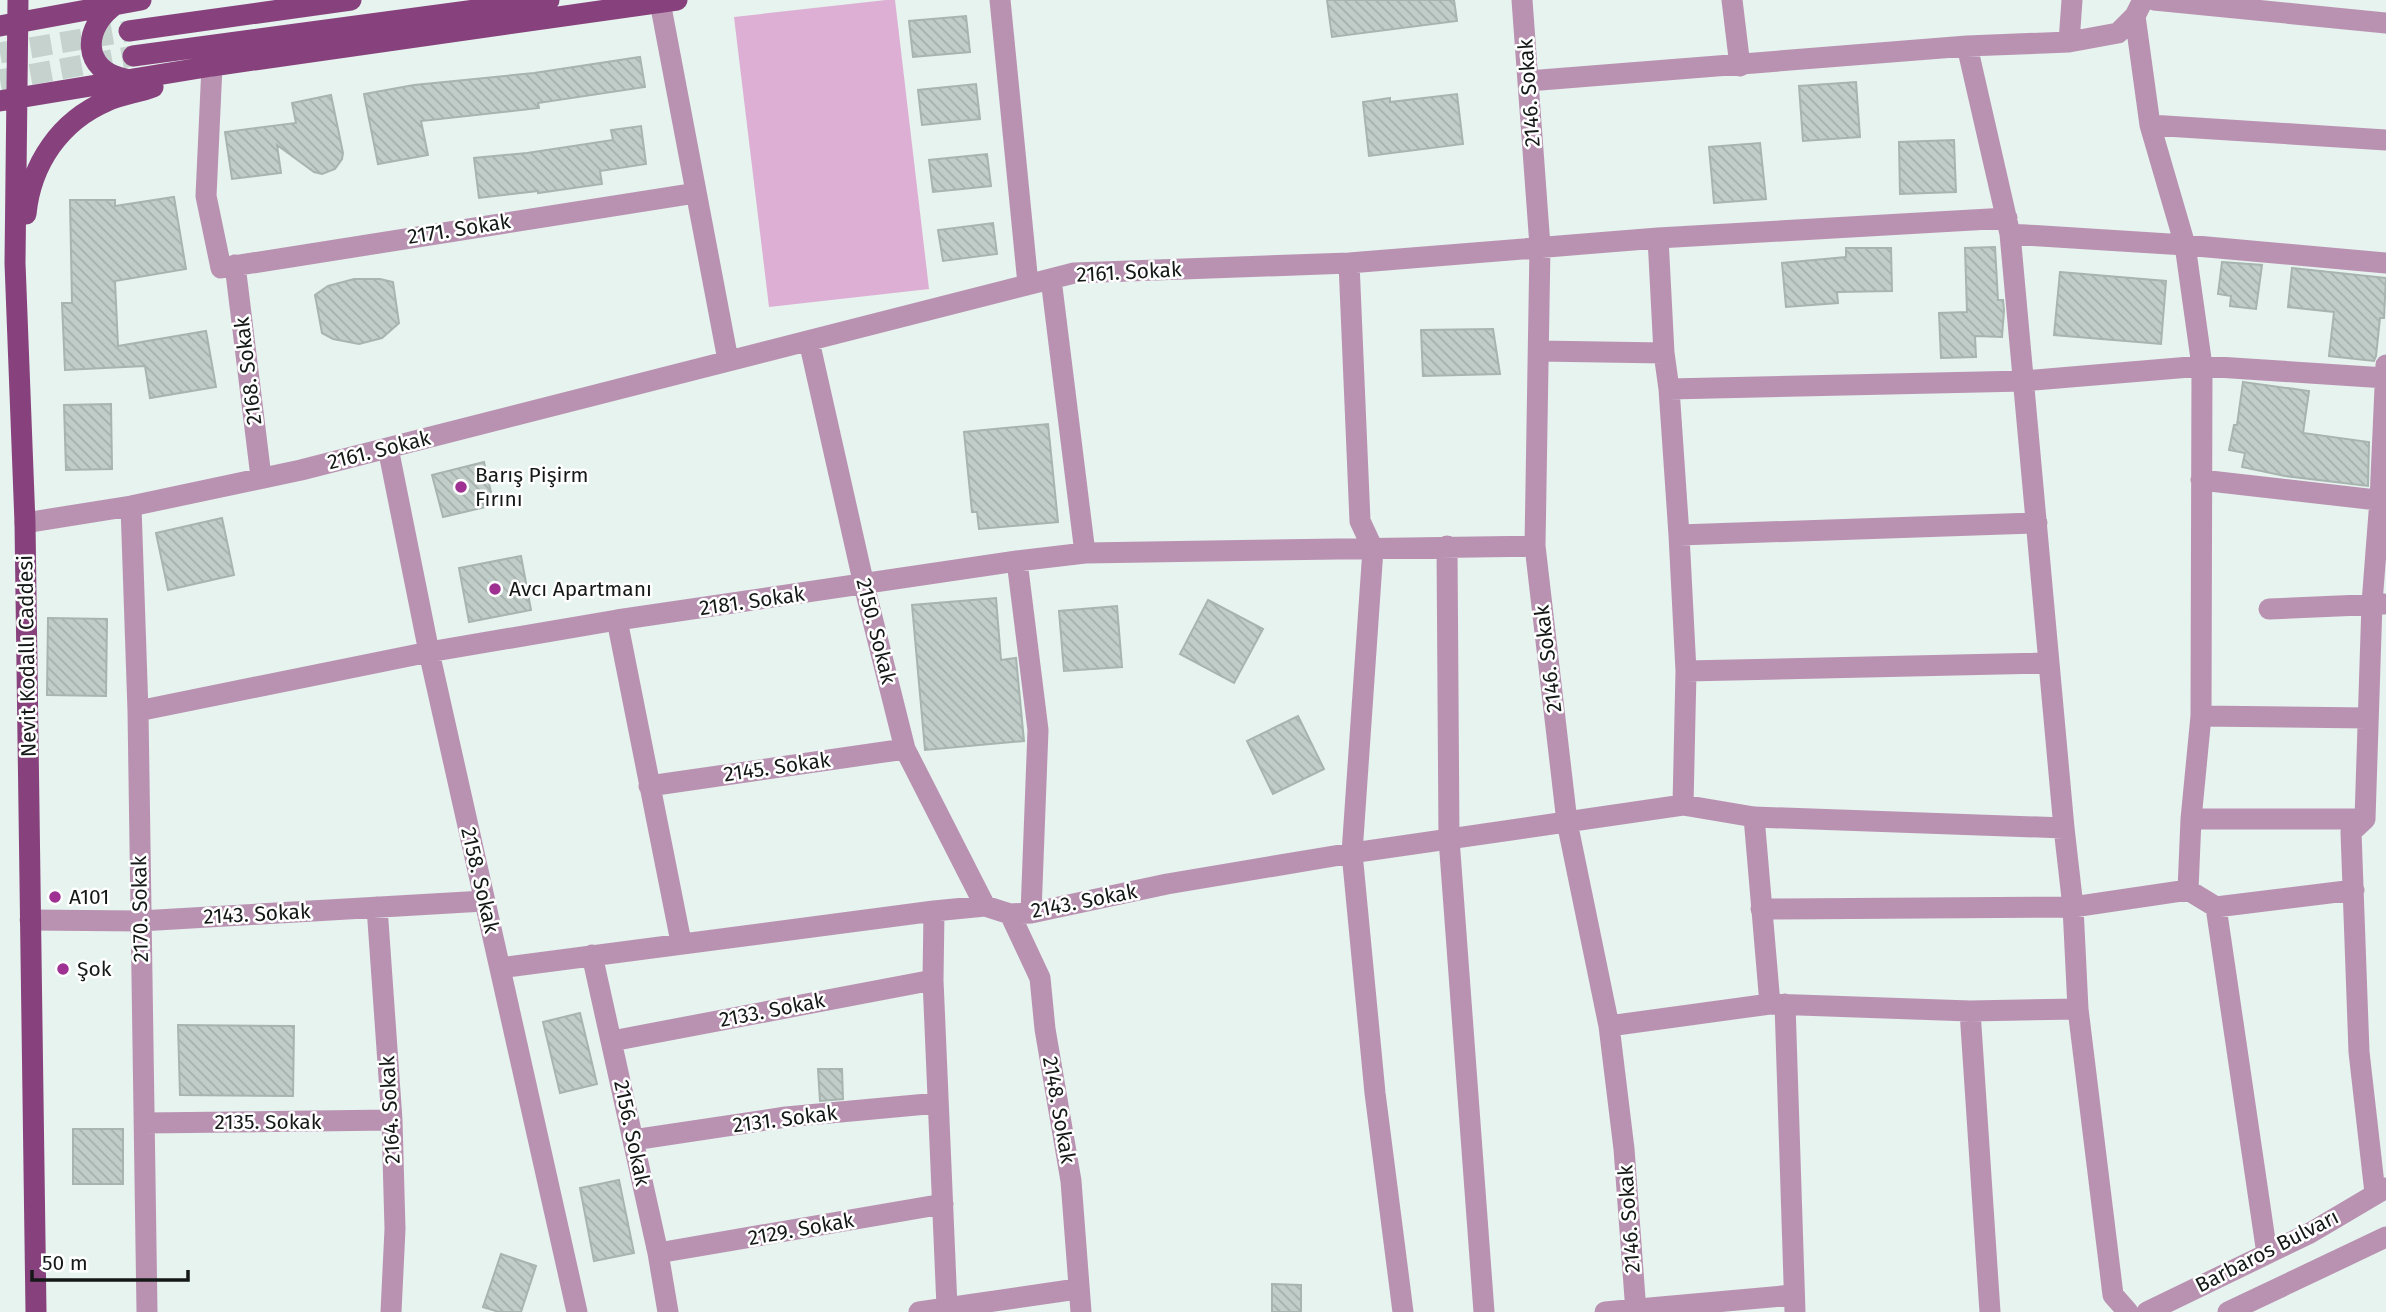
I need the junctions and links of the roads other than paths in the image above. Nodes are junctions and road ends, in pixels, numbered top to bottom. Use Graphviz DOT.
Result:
graph roads {
  1 [pos="19,0"];
  2 [pos="141,0"];
  3 [pos="351,0"];
  4 [pos="549,0"];
  5 [pos="1000,0"];
  6 [pos="1522,0"];
  7 [pos="1732,0"];
  8 [pos="2072,0"];
  9 [pos="2154,0"];
  10 [pos="668,1"];
  11 [pos="118,3"];
  12 [pos="2139,8"];
  13 [pos="2386,23"];
  14 [pos="10,24"];
  15 [pos="129,31"];
  16 [pos="2069,42"];
  17 [pos="1967,46"];
  18 [pos="133,57"];
  19 [pos="206,66"];
  20 [pos="1740,66"];
  21 [pos="126,79"];
  22 [pos="1528,81"];
  23 [pos="9,99"];
  24 [pos="2150,125"];
  25 [pos="2386,140"];
  26 [pos="696,193"];
  27 [pos="2009,226"];
  28 [pos="1658,237"];
  29 [pos="2185,245"];
  30 [pos="1540,246"];
  31 [pos="2386,262"];
  32 [pos="1349,263"];
  33 [pos="15,264"];
  34 [pos="228,266"];
  35 [pos="1051,279"];
  36 [pos="1028,284"];
  37 [pos="809,341"];
  38 [pos="1539,351"];
  39 [pos="1664,353"];
  40 [pos="728,360"];
  41 [pos="2202,366"];
  42 [pos="2386,374"];
  43 [pos="2024,381"];
  44 [pos="1669,389"];
  45 [pos="388,448"];
  46 [pos="261,477"];
  47 [pos="2201,480"];
  48 [pos="2383,501"];
  49 [pos="131,506"];
  50 [pos="25,523"];
  51 [pos="2037,523"];
  52 [pos="1679,535"];
  53 [pos="1447,546"];
  54 [pos="1535,546"];
  55 [pos="1373,549"];
  56 [pos="1085,553"];
  57 [pos="1017,561"];
  58 [pos="864,584"];
  59 [pos="2379,604"];
  60 [pos="2269,609"];
  61 [pos="617,620"];
  62 [pos="429,652"];
  63 [pos="2049,663"];
  64 [pos="1686,671"];
  65 [pos="138,711"];
  66 [pos="2201,716"];
  67 [pos="2368,718"];
  68 [pos="905,749"];
  69 [pos="649,786"];
  70 [pos="1683,806"];
  71 [pos="1754,817"];
  72 [pos="2365,819"];
  73 [pos="2191,820"];
  74 [pos="1567,822"];
  75 [pos="2064,828"];
  76 [pos="1449,839"];
  77 [pos="1352,853"];
  78 [pos="2188,890"];
  79 [pos="2354,890"];
  80 [pos="484,901"];
  81 [pos="985,906"];
  82 [pos="377,907"];
  83 [pos="2073,907"];
  84 [pos="2216,907"];
  85 [pos="1761,909"];
  86 [pos="934,911"];
  87 [pos="1020,914"];
  88 [pos="30,919"];
  89 [pos="140,921"];
  90 [pos="681,943"];
  91 [pos="592,955"];
  92 [pos="500,968"];
  93 [pos="933,980"];
  94 [pos="1777,1004"];
  95 [pos="2078,1009"];
  96 [pos="1970,1010"];
  97 [pos="1609,1026"];
  98 [pos="612,1041"];
  99 [pos="938,1103"];
  100 [pos="392,1121"];
  101 [pos="144,1123"];
  102 [pos="633,1140"];
  103 [pos="2380,1191"];
  104 [pos="943,1204"];
  105 [pos="2386,1237"];
  106 [pos="659,1253"];
  107 [pos="2267,1254"];
  108 [pos="1077,1289"];
  109 [pos="1794,1303"];
  110 [pos="936,1310"];
  111 [pos="1636,1310"];
  112 [pos="36,1312"];
  113 [pos="148,1312"];
  114 [pos="391,1312"];
  115 [pos="577,1312"];
  116 [pos="668,1312"];
  117 [pos="1081,1312"];
  118 [pos="1403,1312"];
  119 [pos="1484,1312"];
  120 [pos="1605,1312"];
  121 [pos="1990,1312"];
  122 [pos="2128,1312"];
  123 [pos="2147,1312"];
  124 [pos="2228,1312"];
  1 -- 14 [label="main road, Nevit Kodallı Caddesi"];
  2 -- 11 [label="main road"];
  3 -- 15 [label="main road"];
  4 -- 18 [label="main road"];
  5 -- 36 [label="street"];
  6 -- 22 [label="street, 2146. Sokak"];
  7 -- 20 [label="street"];
  8 -- 16 [label="street"];
  9 -- 13 [label="street"];
  10 -- 19 [label="main road"];
  10 -- 26 [label="street"];
  11 -- 14 [label="main road"];
  11 -- 21 [label="main road"];
  12 -- 16 [label="street"];
  12 -- 24 [label="street"];
  14 -- 23 [label="main road, Nevit Kodallı Caddesi"];
  16 -- 17 [label="street"];
  17 -- 20 [label="street"];
  17 -- 27 [label="street"];
  19 -- 21 [label="main road"];
  19 -- 33 [label="main road"];
  19 -- 34 [label="street, 2168. Sokak"];
  20 -- 22 [label="street"];
  21 -- 23 [label="main road"];
  22 -- 30 [label="street, 2146. Sokak"];
  23 -- 33 [label="main road, Nevit Kodallı Caddesi"];
  24 -- 25 [label="street"];
  24 -- 29 [label="street"];
  26 -- 34 [label="street, 2171. Sokak"];
  26 -- 40 [label="street"];
  27 -- 28 [label="street, 2161. Sokak"];
  27 -- 29 [label="street, 2161. Sokak"];
  27 -- 43 [label="street"];
  28 -- 30 [label="street, 2161. Sokak"];
  28 -- 39 [label="street"];
  29 -- 31 [label="street, 2161. Sokak"];
  29 -- 41 [label="street"];
  30 -- 32 [label="street, 2161. Sokak"];
  30 -- 38 [label="street, 2146. Sokak"];
  32 -- 35 [label="street, 2161. Sokak"];
  32 -- 55 [label="street"];
  33 -- 50 [label="main road, Nevit Kodallı Caddesi"];
  34 -- 46 [label="street, 2168. Sokak"];
  35 -- 36 [label="street, 2161. Sokak"];
  35 -- 56 [label="street"];
  36 -- 37 [label="street, 2161. Sokak"];
  37 -- 40 [label="street, 2161. Sokak"];
  37 -- 58 [label="street, 2150. Sokak"];
  38 -- 39 [label="street"];
  38 -- 54 [label="street, 2146. Sokak"];
  39 -- 44 [label="street"];
  40 -- 45 [label="street, 2161. Sokak"];
  41 -- 42 [label="street"];
  41 -- 43 [label="street"];
  41 -- 47 [label="street"];
  42 -- 48 [label="street"];
  43 -- 44 [label="street"];
  43 -- 51 [label="street"];
  44 -- 52 [label="street"];
  45 -- 46 [label="street, 2161. Sokak"];
  45 -- 62 [label="street, 2158. Sokak"];
  46 -- 49 [label="street, 2161. Sokak"];
  47 -- 48 [label="street"];
  47 -- 66 [label="street"];
  48 -- 59 [label="street"];
  49 -- 50 [label="street, 2161. Sokak"];
  49 -- 65 [label="street, 2170. Sokak"];
  50 -- 88 [label="main road, Nevit Kodallı Caddesi"];
  51 -- 52 [label="street"];
  51 -- 63 [label="street"];
  52 -- 64 [label="street"];
  53 -- 54 [label="street, 2181. Sokak"];
  53 -- 55 [label="street, 2181. Sokak"];
  53 -- 76 [label="street"];
  54 -- 74 [label="street, 2146. Sokak"];
  55 -- 56 [label="street, 2181. Sokak"];
  55 -- 77 [label="street"];
  56 -- 57 [label="street, 2181. Sokak"];
  57 -- 58 [label="street, 2181. Sokak"];
  57 -- 87 [label="street"];
  58 -- 61 [label="street, 2181. Sokak"];
  58 -- 68 [label="street, 2150. Sokak"];
  59 -- 60 [label="street"];
  59 -- 67 [label="street"];
  61 -- 62 [label="street, 2181. Sokak"];
  61 -- 69 [label="street"];
  62 -- 65 [label="street, 2181. Sokak"];
  62 -- 80 [label="street, 2158. Sokak"];
  63 -- 64 [label="street"];
  63 -- 75 [label="street"];
  64 -- 70 [label="street"];
  65 -- 89 [label="street, 2170. Sokak"];
  66 -- 67 [label="street"];
  66 -- 73 [label="street"];
  67 -- 72 [label="street"];
  68 -- 69 [label="street, 2145. Sokak"];
  68 -- 81 [label="street, 2150. Sokak"];
  69 -- 90 [label="street"];
  70 -- 71 [label="street, 2143. Sokak"];
  70 -- 74 [label="street, 2143. Sokak"];
  71 -- 75 [label="street, 2143. Sokak"];
  71 -- 85 [label="street"];
  72 -- 73 [label="street"];
  72 -- 79 [label="street"];
  73 -- 78 [label="street"];
  74 -- 76 [label="street, 2143. Sokak"];
  74 -- 97 [label="street, 2146. Sokak"];
  75 -- 83 [label="street"];
  76 -- 77 [label="street, 2143. Sokak"];
  76 -- 119 [label="street"];
  77 -- 87 [label="street, 2143. Sokak"];
  77 -- 118 [label="street"];
  78 -- 83 [label="street"];
  78 -- 84 [label="street"];
  79 -- 84 [label="street"];
  79 -- 103 [label="street"];
  80 -- 82 [label="street, 2143. Sokak"];
  80 -- 92 [label="street, 2158. Sokak"];
  81 -- 86 [label="street, 2143. Sokak"];
  81 -- 87 [label="street, 2143. Sokak"];
  82 -- 89 [label="street, 2143. Sokak"];
  82 -- 100 [label="street, 2164. Sokak"];
  83 -- 85 [label="street"];
  83 -- 95 [label="street"];
  84 -- 107 [label="street"];
  85 -- 94 [label="street"];
  86 -- 90 [label="street, 2143. Sokak"];
  86 -- 93 [label="street"];
  87 -- 108 [label="street, 2148. Sokak"];
  88 -- 89 [label="street, 2143. Sokak"];
  88 -- 112 [label="main road, Nevit Kodallı Caddesi"];
  89 -- 101 [label="street, 2170. Sokak"];
  90 -- 91 [label="street, 2143. Sokak"];
  91 -- 92 [label="street, 2143. Sokak"];
  91 -- 98 [label="street, 2156. Sokak"];
  92 -- 115 [label="street, 2158. Sokak"];
  93 -- 98 [label="street, 2133. Sokak"];
  93 -- 99 [label="street"];
  94 -- 96 [label="street"];
  94 -- 97 [label="street"];
  94 -- 109 [label="street"];
  95 -- 96 [label="street"];
  95 -- 122 [label="street"];
  96 -- 121 [label="street"];
  97 -- 111 [label="street, 2146. Sokak"];
  98 -- 102 [label="street, 2156. Sokak"];
  99 -- 102 [label="street, 2131. Sokak"];
  99 -- 104 [label="street"];
  100 -- 101 [label="street, 2135. Sokak"];
  100 -- 114 [label="street, 2164. Sokak"];
  101 -- 113 [label="street, 2170. Sokak"];
  102 -- 106 [label="street, 2156. Sokak"];
  103 -- 107 [label="street, Barbaros Bulvarı"];
  104 -- 106 [label="street, 2129. Sokak"];
  104 -- 110 [label="street"];
  105 -- 124 [label="street, Barbaros Bulvarı"];
  106 -- 116 [label="street, 2156. Sokak"];
  107 -- 123 [label="street, Barbaros Bulvarı"];
  108 -- 110 [label="street"];
  108 -- 117 [label="street, 2148. Sokak"];
  109 -- 111 [label="street"];
  111 -- 120 [label="street"];
}
